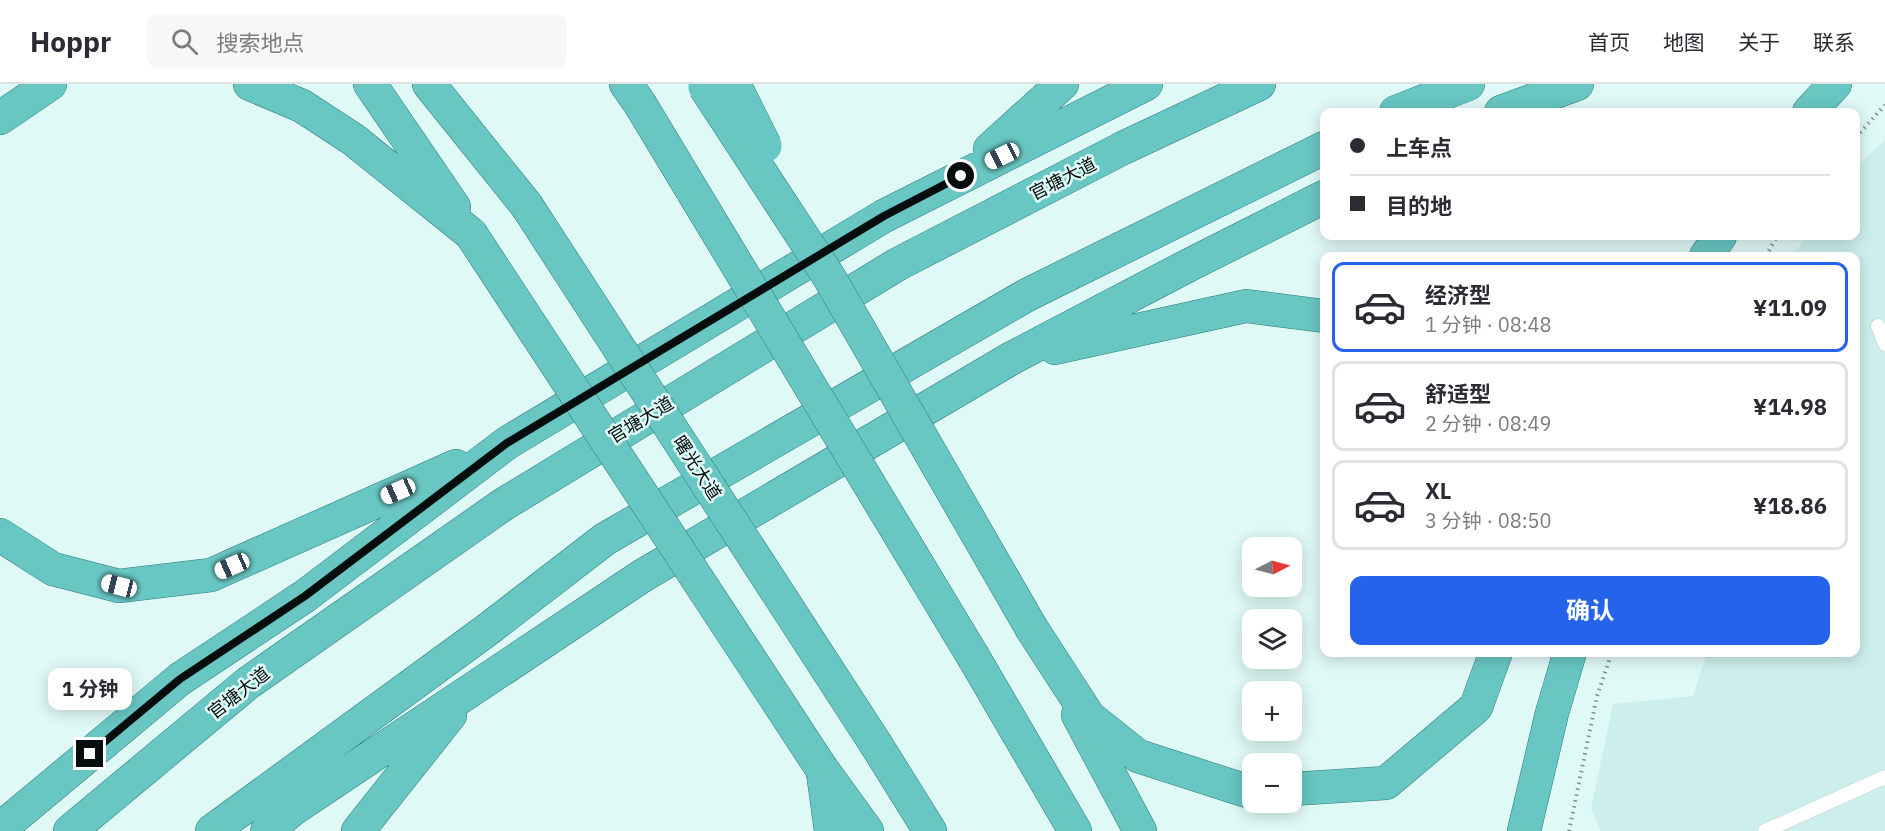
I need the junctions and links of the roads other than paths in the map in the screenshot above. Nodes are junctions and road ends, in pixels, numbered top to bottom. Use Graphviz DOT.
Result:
graph roads {
  1 [pos="50,84"];
  2 [pos="250,84"];
  3 [pos="370,84"];
  4 [pos="429,84"];
  5 [pos="1062,84"];
  6 [pos="1146,84"];
  7 [pos="1258,84"];
  8 [pos="1468,84"];
  9 [pos="1577,84"];
  10 [pos="1835,84"];
  11 [pos="714,85"];
  12 [pos="633,94"];
  13 [pos="1406,108"];
  14 [pos="1512,108"];
  15 [pos="1813,108"];
  16 [pos="0,118"];
  17 [pos="1320,150"];
  18 [pos="961,176"];
  19 [pos="1320,199"];
  20 [pos="471,234"];
  21 [pos="1320,315"];
  22 [pos="1878,326"];
  23 [pos="1885,344"];
  24 [pos="1012,358"];
  25 [pos="507,443"];
  26 [pos="0,535"];
  27 [pos="1032,629"];
  28 [pos="1494,657"];
  29 [pos="1569,657"];
  30 [pos="470,690"];
  31 [pos="822,769"];
  32 [pos="1885,777"];
  33 [pos="1302,788"];
  34 [pos="1242,789"];
  35 [pos="0,829"];
  36 [pos="70,831"];
  37 [pos="212,831"];
  38 [pos="267,831"];
  39 [pos="358,831"];
  40 [pos="831,831"];
  41 [pos="867,831"];
  42 [pos="930,831"];
  43 [pos="1075,831"];
  44 [pos="1140,831"];
  45 [pos="1524,831"];
  46 [pos="1765,831"];
  1 -- 16 [label="highway"];
  2 -- 20 [label="highway"];
  3 -- 20 [label="highway"];
  4 -- 42 [label="highway, 曙光大道, bridge"];
  5 -- 18 [label="highway"];
  6 -- 18 [label="highway"];
  7 -- 36 [label="highway, 官塘大道"];
  8 -- 13 [label="highway"];
  9 -- 14 [label="highway"];
  10 -- 15 [label="highway"];
  11 -- 27 [label="highway, bridge"];
  12 -- 43 [label="highway, bridge"];
  17 -- 37 [label="highway"];
  18 -- 25 [label="highway"];
  19 -- 24 [label="highway"];
  20 -- 31 [label="highway, bridge"];
  21 -- 24 [label="highway"];
  22 -- 23 [label="lane"];
  24 -- 30 [label="highway"];
  25 -- 26 [label="highway"];
  25 -- 35 [label="highway"];
  27 -- 34 [label="highway"];
  27 -- 44 [label="highway"];
  28 -- 33 [label="highway"];
  29 -- 45 [label="highway"];
  30 -- 38 [label="highway"];
  30 -- 39 [label="highway"];
  31 -- 40 [label="highway"];
  31 -- 41 [label="highway"];
  32 -- 46 [label="lane"];
}
